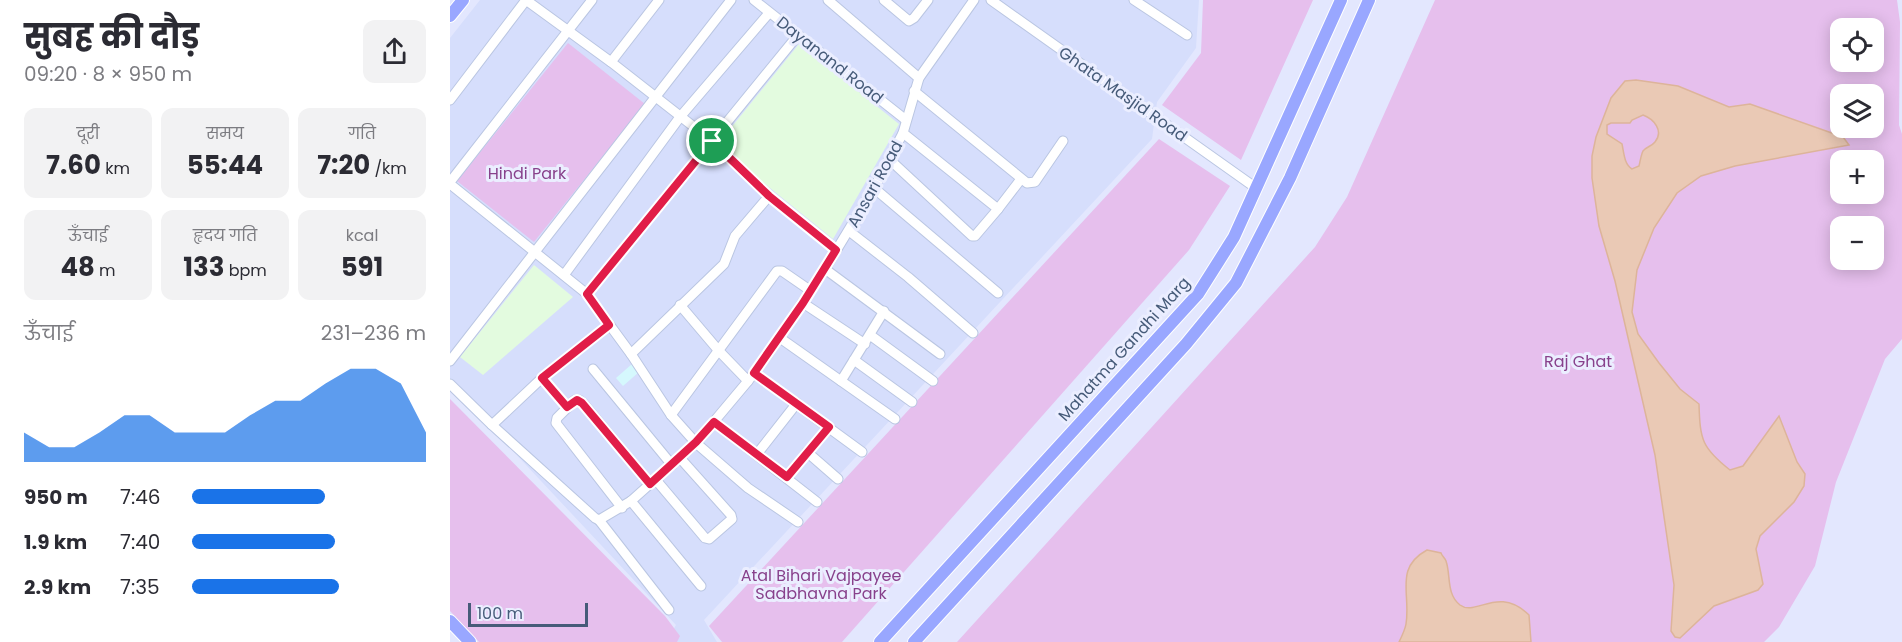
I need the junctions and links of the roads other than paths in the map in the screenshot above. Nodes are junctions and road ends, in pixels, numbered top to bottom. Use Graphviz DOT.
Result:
graph roads {
  1 [pos="463,0"];
  2 [pos="526,0"];
  3 [pos="592,0"];
  4 [pos="659,0"];
  5 [pos="731,0"];
  6 [pos="755,0"];
  7 [pos="828,0"];
  8 [pos="884,0"];
  9 [pos="928,0"];
  10 [pos="974,0"];
  11 [pos="991,0"];
  12 [pos="1134,0"];
  13 [pos="1341,0"];
  14 [pos="1369,0"];
  15 [pos="770,13"];
  16 [pos="450,16"];
  17 [pos="568,31"];
  18 [pos="798,35"];
  19 [pos="1187,35"];
  20 [pos="611,62"];
  21 [pos="919,78"];
  22 [pos="914,91"];
  23 [pos="656,97"];
  24 [pos="450,100"];
  25 [pos="680,117"];
  26 [pos="906,120"];
  27 [pos="903,132"];
  28 [pos="712,141"];
  29 [pos="1063,141"];
  30 [pos="889,159"];
  31 [pos="1021,179"];
  32 [pos="450,183"];
  33 [pos="874,188"];
  34 [pos="1256,188"];
  35 [pos="769,196"];
  36 [pos="998,209"];
  37 [pos="849,231"];
  38 [pos="836,250"];
  39 [pos="536,251"];
  40 [pos="825,269"];
  41 [pos="564,275"];
  42 [pos="811,291"];
  43 [pos="998,293"];
  44 [pos="587,294"];
  45 [pos="803,303"];
  46 [pos="680,305"];
  47 [pos="884,311"];
  48 [pos="609,325"];
  49 [pos="973,333"];
  50 [pos="780,338"];
  51 [pos="867,339"];
  52 [pos="719,351"];
  53 [pos="631,354"];
  54 [pos="940,354"];
  55 [pos="854,360"];
  56 [pos="450,361"];
  57 [pos="593,369"];
  58 [pos="751,377"];
  59 [pos="542,378"];
  60 [pos="841,381"];
  61 [pos="933,381"];
  62 [pos="450,384"];
  63 [pos="912,402"];
  64 [pos="797,403"];
  65 [pos="567,407"];
  66 [pos="671,415"];
  67 [pos="895,419"];
  68 [pos="714,422"];
  69 [pos="492,425"];
  70 [pos="829,427"];
  71 [pos="696,442"];
  72 [pos="807,452"];
  73 [pos="862,452"];
  74 [pos="757,454"];
  75 [pos="680,458"];
  76 [pos="672,465"];
  77 [pos="787,477"];
  78 [pos="838,479"];
  79 [pos="653,482"];
  80 [pos="631,501"];
  81 [pos="817,502"];
  82 [pos="622,507"];
  83 [pos="599,520"];
  84 [pos="798,522"];
  85 [pos="701,586"];
  86 [pos="669,610"];
  87 [pos="450,621"];
  88 [pos="470,642"];
  89 [pos="880,642"];
  90 [pos="914,642"];
  1 -- 16 [label="main road"];
  2 -- 17 [label="street"];
  2 -- 24 [label="street"];
  3 -- 17 [label="street"];
  4 -- 20 [label="street"];
  5 -- 23 [label="street"];
  6 -- 15 [label="street, Dayanand Road"];
  7 -- 21 [label="street"];
  8 -- 9 [label="street"];
  10 -- 21 [label="street, Ansari Road"];
  11 -- 34 [label="street, Ghata Masjid Road"];
  12 -- 19 [label="street"];
  13 -- 34 [label="main road, Mahatma Gandhi Marg"];
  14 -- 90 [label="main road"];
  15 -- 18 [label="street, Dayanand Road"];
  15 -- 25 [label="street"];
  17 -- 20 [label="street"];
  17 -- 32 [label="street"];
  18 -- 26 [label="street, Dayanand Road"];
  18 -- 28 [label="street"];
  20 -- 23 [label="street"];
  21 -- 22 [label="street, Ansari Road"];
  22 -- 26 [label="street, Ansari Road"];
  22 -- 31 [label="street"];
  23 -- 25 [label="street"];
  23 -- 39 [label="street"];
  25 -- 28 [label="street"];
  25 -- 41 [label="street"];
  26 -- 27 [label="street, Ansari Road"];
  27 -- 30 [label="street, Ansari Road"];
  27 -- 36 [label="street"];
  28 -- 35 [label="street"];
  28 -- 44 [label="street"];
  29 -- 31 [label="street"];
  30 -- 33 [label="street, Ansari Road"];
  30 -- 36 [label="street"];
  31 -- 36 [label="street"];
  32 -- 39 [label="street"];
  33 -- 37 [label="street, Ansari Road"];
  33 -- 43 [label="street"];
  34 -- 89 [label="main road, Mahatma Gandhi Marg"];
  35 -- 38 [label="street"];
  35 -- 46 [label="street"];
  37 -- 38 [label="street, Ansari Road"];
  37 -- 49 [label="street"];
  38 -- 40 [label="street, Ansari Road"];
  39 -- 41 [label="street"];
  39 -- 56 [label="street"];
  40 -- 42 [label="street, Ansari Road"];
  40 -- 47 [label="street"];
  41 -- 44 [label="street"];
  42 -- 45 [label="street, Ansari Road"];
  42 -- 52 [label="street"];
  44 -- 48 [label="street"];
  45 -- 50 [label="street, Ansari Road"];
  45 -- 51 [label="street"];
  46 -- 52 [label="street"];
  46 -- 53 [label="street"];
  47 -- 51 [label="street"];
  47 -- 54 [label="street"];
  48 -- 53 [label="street"];
  48 -- 59 [label="street"];
  50 -- 58 [label="street, Ansari Road"];
  50 -- 60 [label="street"];
  51 -- 55 [label="street"];
  51 -- 61 [label="street"];
  52 -- 58 [label="street"];
  52 -- 66 [label="street"];
  53 -- 66 [label="street"];
  55 -- 60 [label="street"];
  55 -- 63 [label="street"];
  57 -- 76 [label="street"];
  58 -- 64 [label="street"];
  58 -- 68 [label="street, Ansari Road"];
  59 -- 65 [label="street"];
  59 -- 69 [label="street"];
  60 -- 67 [label="street"];
  62 -- 69 [label="street"];
  64 -- 70 [label="street"];
  64 -- 74 [label="street"];
  65 -- 79 [label="street"];
  65 -- 82 [label="street"];
  66 -- 71 [label="street"];
  68 -- 71 [label="street, Ansari Road"];
  68 -- 74 [label="street"];
  69 -- 83 [label="street"];
  70 -- 72 [label="street"];
  70 -- 73 [label="street"];
  71 -- 75 [label="street, Ansari Road"];
  71 -- 84 [label="street"];
  72 -- 77 [label="street"];
  72 -- 78 [label="street"];
  74 -- 77 [label="street"];
  75 -- 76 [label="street, Ansari Road"];
  75 -- 79 [label="street"];
  76 -- 79 [label="street, Ansari Road"];
  77 -- 81 [label="street"];
  79 -- 80 [label="street, Ansari Road"];
  80 -- 82 [label="street, Ansari Road"];
  80 -- 85 [label="street"];
  82 -- 83 [label="street, Ansari Road"];
  83 -- 86 [label="street"];
  87 -- 88 [label="main road"];
}
